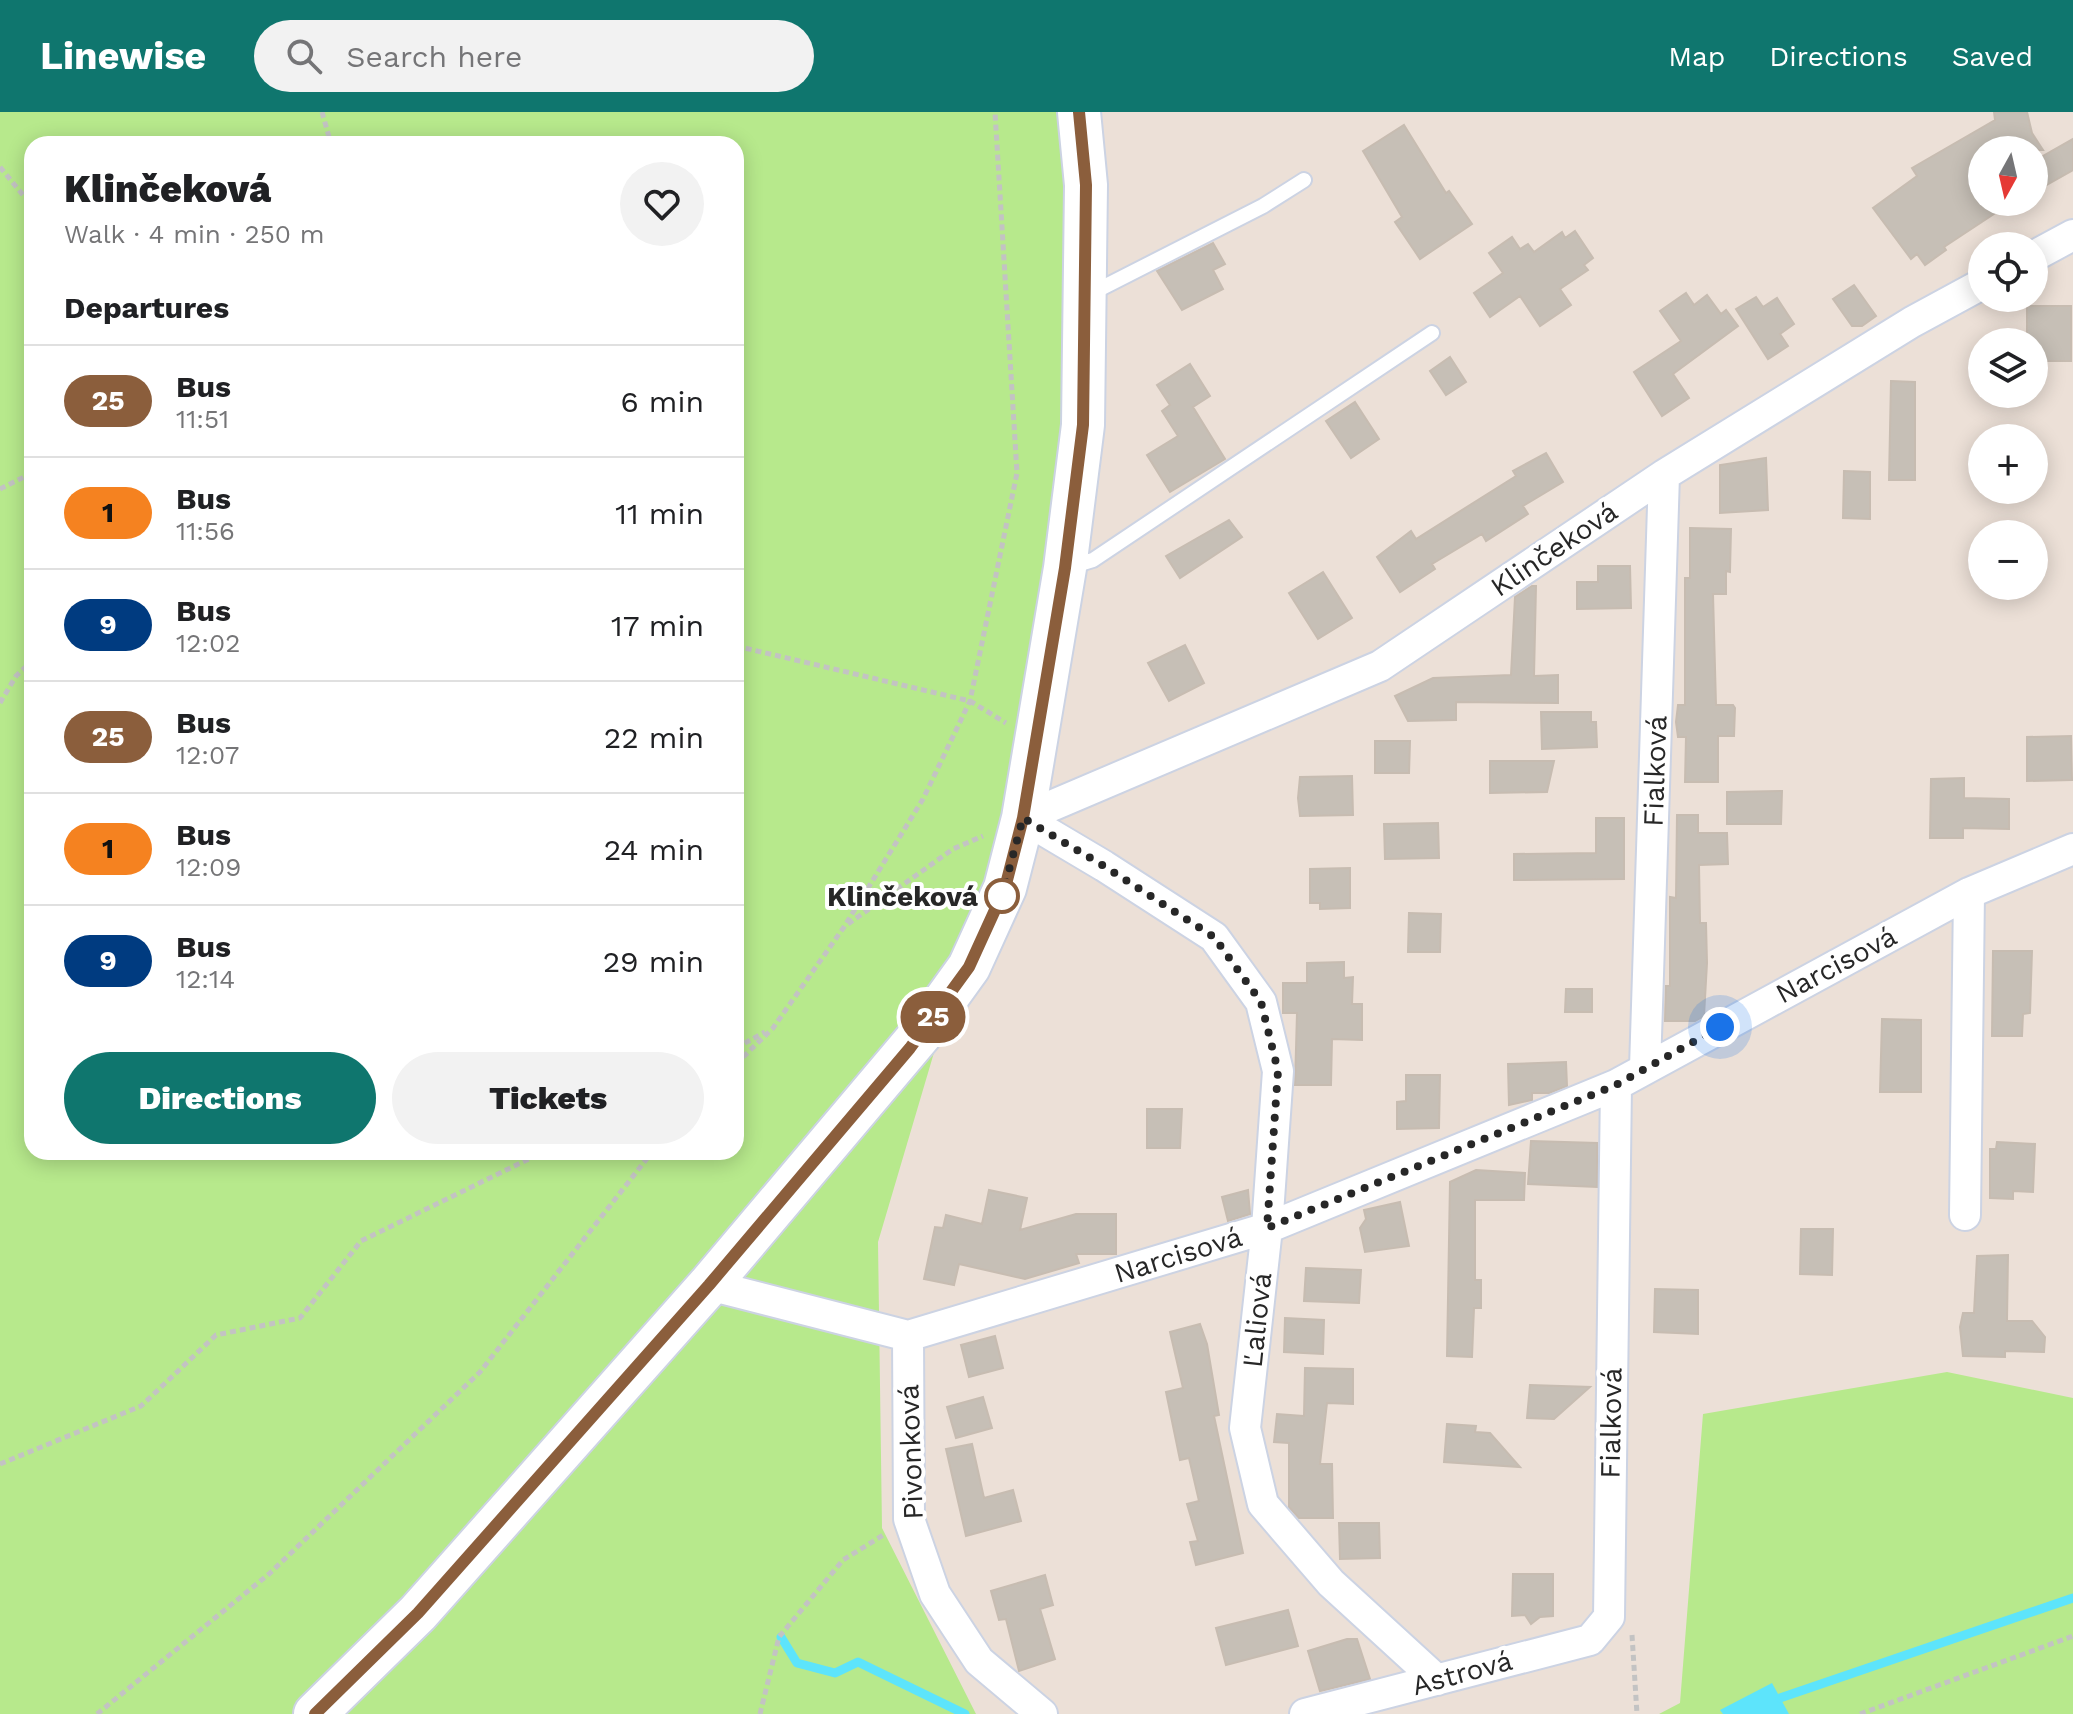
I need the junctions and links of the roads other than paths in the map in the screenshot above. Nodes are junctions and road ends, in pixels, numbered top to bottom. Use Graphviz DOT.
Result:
graph roads {
  1 [pos="1079,112"];
  2 [pos="1304,180"];
  3 [pos="2073,235"];
  4 [pos="2048,248"];
  5 [pos="1968,292"];
  6 [pos="1086,296"];
  7 [pos="1432,333"];
  8 [pos="1664,475"];
  9 [pos="1065,568"];
  10 [pos="1023,818"];
  11 [pos="2073,849"];
  12 [pos="1969,893"];
  13 [pos="1645,1068"];
  14 [pos="1616,1085"];
  15 [pos="1965,1215"];
  16 [pos="1267,1228"];
  17 [pos="709,1285"];
  18 [pos="908,1336"];
  19 [pos="1609,1617"];
  20 [pos="1437,1680"];
  21 [pos="315,1714"];
  22 [pos="1042,1714"];
  23 [pos="1305,1714"];
  1 -- 6 [label="street"];
  2 -- 6 [label="lane"];
  3 -- 4 [label="street"];
  5 -- 8 [label="street, Klinčeková"];
  6 -- 9 [label="street"];
  7 -- 9 [label="lane"];
  8 -- 10 [label="street, Klinčeková"];
  8 -- 13 [label="street, Fialková"];
  9 -- 10 [label="street"];
  10 -- 16 [label="street, Ľaliová"];
  10 -- 17 [label="street"];
  11 -- 12 [label="street, Narcisová"];
  12 -- 13 [label="street, Narcisová"];
  12 -- 15 [label="street"];
  13 -- 14 [label="street, Narcisová"];
  14 -- 16 [label="street, Narcisová"];
  14 -- 19 [label="street, Fialková"];
  16 -- 18 [label="street, Narcisová"];
  16 -- 20 [label="street, Ľaliová"];
  17 -- 18 [label="street"];
  17 -- 21 [label="street"];
  18 -- 22 [label="street, Pivonková"];
  19 -- 20 [label="street, Astrová"];
  20 -- 23 [label="street, Astrová"];
}
